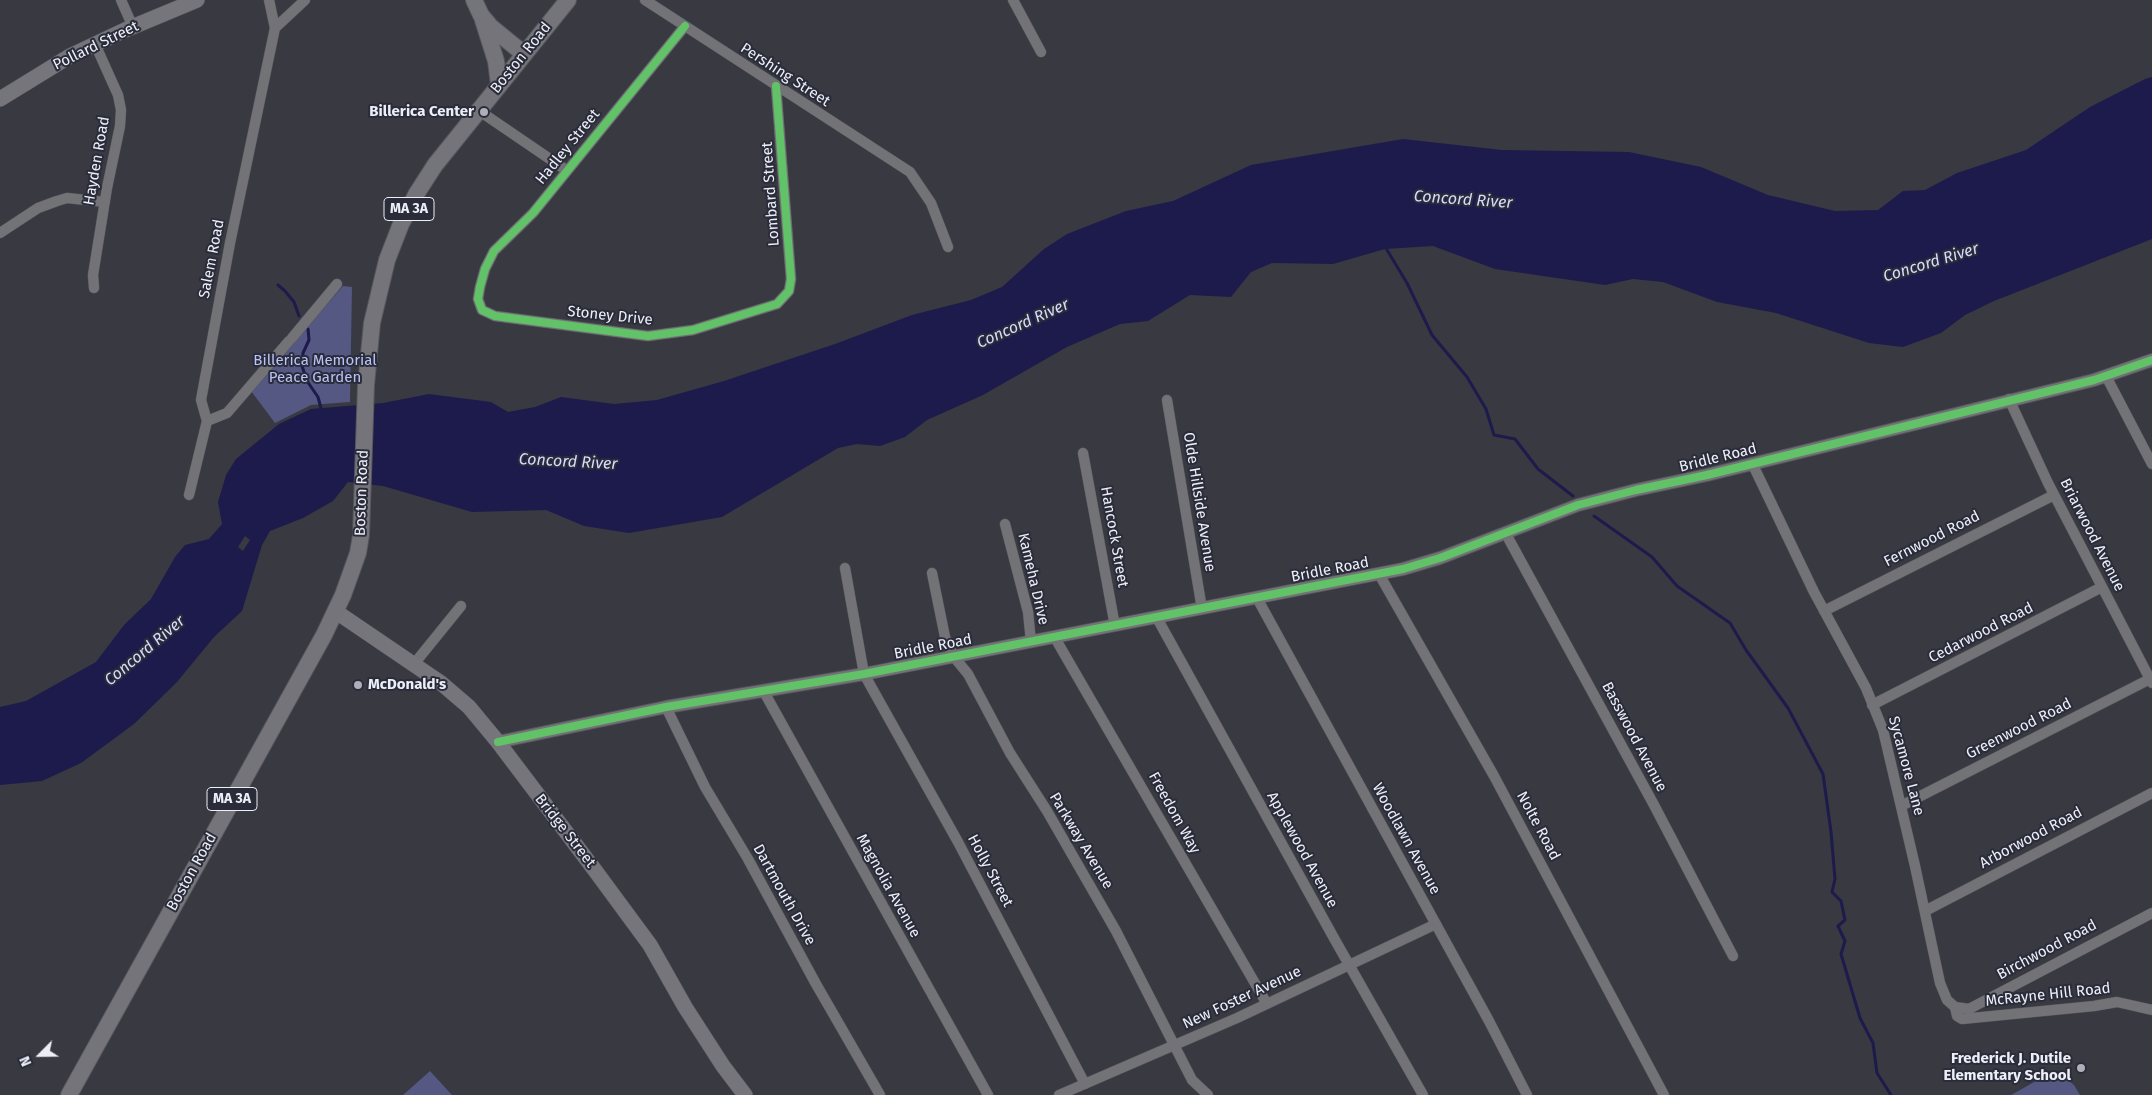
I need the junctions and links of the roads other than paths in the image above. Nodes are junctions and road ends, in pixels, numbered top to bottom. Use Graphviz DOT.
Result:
graph roads {
  1 [pos="121,0"];
  2 [pos="197,0"];
  3 [pos="269,0"];
  4 [pos="305,0"];
  5 [pos="474,0"];
  6 [pos="568,0"];
  7 [pos="645,0"];
  8 [pos="1013,0"];
  9 [pos="481,15"];
  10 [pos="685,26"];
  11 [pos="133,27"];
  12 [pos="275,28"];
  13 [pos="95,44"];
  14 [pos="1041,52"];
  15 [pos="524,54"];
  16 [pos="499,85"];
  17 [pos="776,86"];
  18 [pos="0,99"];
  19 [pos="478,110"];
  20 [pos="566,170"];
  21 [pos="105,202"];
  22 [pos="0,233"];
  23 [pos="948,247"];
  24 [pos="337,284"];
  25 [pos="480,287"];
  26 [pos="94,288"];
  27 [pos="784,297"];
  28 [pos="2152,360"];
  29 [pos="2106,376"];
  30 [pos="2009,399"];
  31 [pos="1167,400"];
  32 [pos="207,420"];
  33 [pos="1083,453"];
  34 [pos="1752,463"];
  35 [pos="2152,464"];
  36 [pos="189,495"];
  37 [pos="2054,495"];
  38 [pos="1005,524"];
  39 [pos="1506,534"];
  40 [pos="845,568"];
  41 [pos="932,573"];
  42 [pos="1379,574"];
  43 [pos="2102,587"];
  44 [pos="1257,598"];
  45 [pos="461,606"];
  46 [pos="1202,609"];
  47 [pos="335,611"];
  48 [pos="1824,611"];
  49 [pos="1157,618"];
  50 [pos="1115,626"];
  51 [pos="1055,638"];
  52 [pos="1031,642"];
  53 [pos="954,657"];
  54 [pos="414,664"];
  55 [pos="864,674"];
  56 [pos="2151,681"];
  57 [pos="763,690"];
  58 [pos="1872,705"];
  59 [pos="666,706"];
  60 [pos="498,742"];
  61 [pos="2152,792"];
  62 [pos="1901,806"];
  63 [pos="1925,911"];
  64 [pos="2152,913"];
  65 [pos="1436,924"];
  66 [pos="1733,956"];
  67 [pos="1349,965"];
  68 [pos="1267,1004"];
  69 [pos="1955,1007"];
  70 [pos="2152,1010"];
  71 [pos="1174,1046"];
  72 [pos="1085,1084"];
  73 [pos="69,1095"];
  74 [pos="745,1095"];
  75 [pos="880,1095"];
  76 [pos="988,1095"];
  77 [pos="1059,1095"];
  78 [pos="1208,1095"];
  79 [pos="1423,1095"];
  80 [pos="1527,1095"];
  81 [pos="1664,1095"];
  1 -- 11 [label="street"];
  2 -- 11 [label="main road, Pollard Street"];
  3 -- 12 [label="street, Salem Road"];
  4 -- 12 [label="street"];
  5 -- 9 [label="main road"];
  6 -- 15 [label="main road, Boston Road / MA 3A"];
  7 -- 10 [label="street, Pershing Street"];
  8 -- 14 [label="street"];
  9 -- 15 [label="main road"];
  9 -- 16 [label="main road"];
  10 -- 17 [label="street, Pershing Street"];
  10 -- 20 [label="street, Hadley Street"];
  11 -- 13 [label="main road, Pollard Street"];
  12 -- 32 [label="street, Salem Road"];
  13 -- 18 [label="main road, Pollard Street"];
  13 -- 21 [label="street, Hayden Road"];
  15 -- 16 [label="main road, Boston Road / MA 3A"];
  16 -- 19 [label="main road, Boston Road / MA 3A"];
  17 -- 23 [label="street, Pershing Street"];
  17 -- 27 [label="street, Lombard Street"];
  19 -- 20 [label="street"];
  19 -- 47 [label="main road, Boston Road / MA 3A"];
  20 -- 25 [label="street, Hadley Street"];
  21 -- 22 [label="street"];
  21 -- 26 [label="street, Hayden Road"];
  24 -- 32 [label="street"];
  25 -- 27 [label="street, Stoney Drive"];
  28 -- 29 [label="street, Bridle Road"];
  29 -- 30 [label="street, Bridle Road"];
  29 -- 35 [label="street"];
  30 -- 34 [label="street, Bridle Road"];
  30 -- 37 [label="street, Briarwood Avenue"];
  31 -- 46 [label="street, Olde Hillside Avenue"];
  32 -- 36 [label="street, Salem Road"];
  33 -- 50 [label="street, Hancock Street"];
  34 -- 39 [label="street, Bridle Road"];
  34 -- 48 [label="street, Sycamore Lane"];
  37 -- 43 [label="street, Briarwood Avenue"];
  37 -- 48 [label="street, Fernwood Road"];
  38 -- 52 [label="street, Kameha Drive"];
  39 -- 42 [label="street, Bridle Road"];
  39 -- 66 [label="street, Basswood Avenue"];
  40 -- 55 [label="street, Holly Street"];
  41 -- 53 [label="street, Parkway Avenue"];
  42 -- 44 [label="street, Bridle Road"];
  42 -- 81 [label="street, Nolte Road"];
  43 -- 56 [label="street, Briarwood Avenue"];
  43 -- 58 [label="street, Cedarwood Road"];
  44 -- 46 [label="street, Bridle Road"];
  44 -- 65 [label="street, Woodlawn Avenue"];
  45 -- 54 [label="street"];
  46 -- 49 [label="street, Bridle Road"];
  47 -- 54 [label="main road, Bridge Street"];
  47 -- 73 [label="main road, Boston Road / MA 3A"];
  48 -- 58 [label="street, Sycamore Lane"];
  49 -- 50 [label="street, Bridle Road"];
  49 -- 67 [label="street, Applewood Avenue"];
  50 -- 51 [label="street, Bridle Road"];
  51 -- 52 [label="street, Bridle Road"];
  51 -- 68 [label="street, Freedom Way"];
  52 -- 53 [label="street, Bridle Road"];
  53 -- 55 [label="street, Bridle Road"];
  53 -- 71 [label="street, Parkway Avenue"];
  54 -- 60 [label="main road, Bridge Street"];
  55 -- 57 [label="street, Bridle Road"];
  55 -- 72 [label="street, Holly Street"];
  56 -- 62 [label="street, Greenwood Road"];
  57 -- 59 [label="street, Bridle Road"];
  57 -- 76 [label="street, Magnolia Avenue"];
  58 -- 62 [label="street, Sycamore Lane"];
  59 -- 60 [label="street, Bridle Road"];
  59 -- 75 [label="street, Dartmouth Drive"];
  60 -- 74 [label="main road, Bridge Street"];
  61 -- 63 [label="street, Arborwood Road"];
  62 -- 63 [label="street, Sycamore Lane"];
  63 -- 69 [label="street, Sycamore Lane"];
  64 -- 69 [label="street, Birchwood Road"];
  65 -- 67 [label="street, New Foster Avenue"];
  65 -- 80 [label="street, Woodlawn Avenue"];
  67 -- 68 [label="street, New Foster Avenue"];
  67 -- 79 [label="street, Applewood Avenue"];
  68 -- 71 [label="street, New Foster Avenue"];
  69 -- 70 [label="street, McRayne Hill Road"];
  71 -- 72 [label="street, New Foster Avenue"];
  71 -- 78 [label="street, Parkway Avenue"];
  72 -- 77 [label="street, New Foster Avenue"];
}
